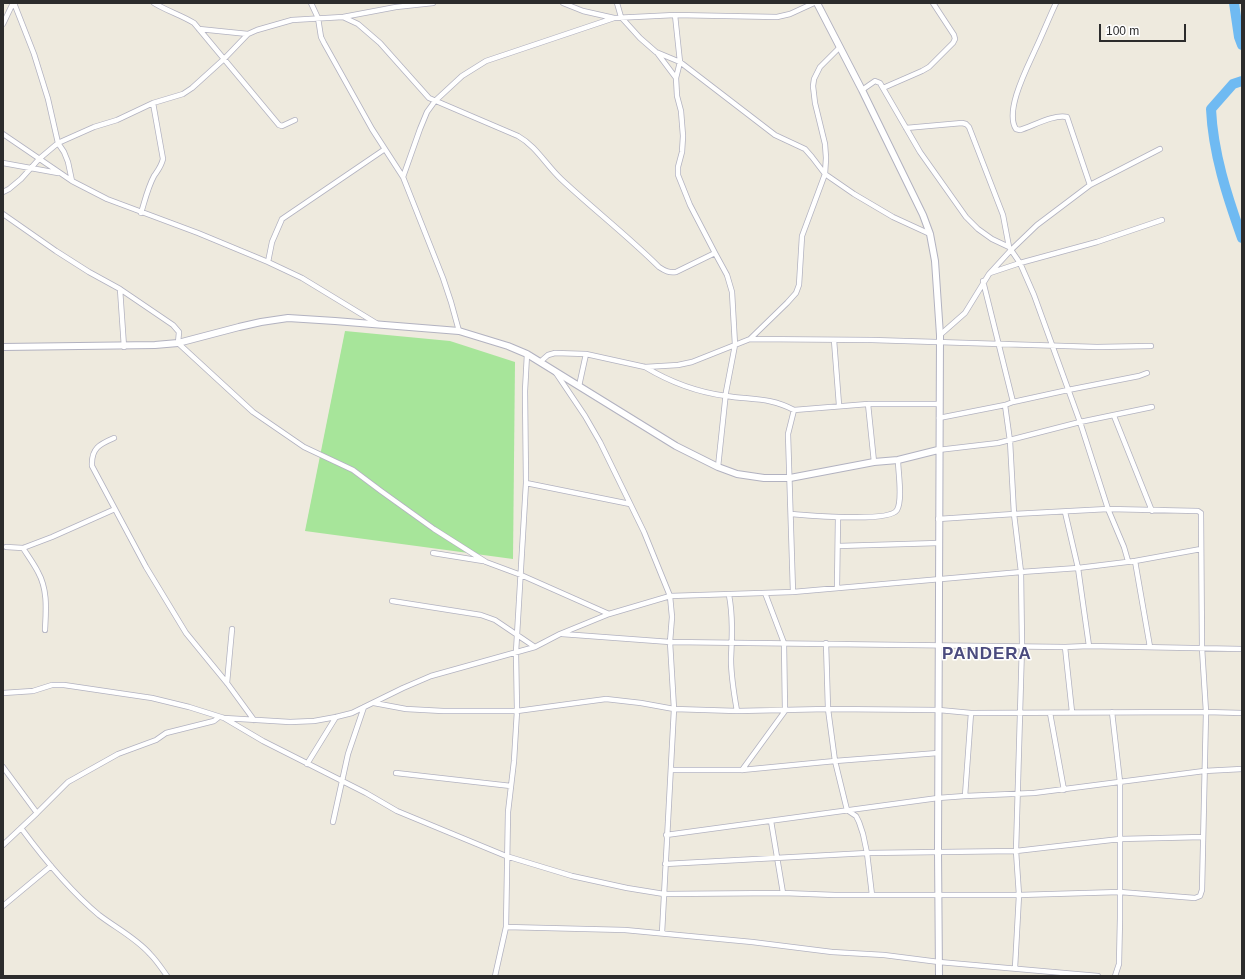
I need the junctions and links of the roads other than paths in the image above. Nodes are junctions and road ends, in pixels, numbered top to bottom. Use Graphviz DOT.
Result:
graph roads {
  1 [pos="14,3"];
  2 [pos="154,3"];
  3 [pos="311,3"];
  4 [pos="433,3"];
  5 [pos="563,3"];
  6 [pos="617,3"];
  7 [pos="816,3"];
  8 [pos="933,3"];
  9 [pos="1056,3"];
  10 [pos="410,4"];
  11 [pos="675,15"];
  12 [pos="343,17"];
  13 [pos="621,17"];
  14 [pos="318,18"];
  15 [pos="614,18"];
  16 [pos="3,24"];
  17 [pos="200,29"];
  18 [pos="248,34"];
  19 [pos="840,47"];
  20 [pos="656,52"];
  21 [pos="224,58"];
  22 [pos="680,62"];
  23 [pos="676,78"];
  24 [pos="883,88"];
  25 [pos="862,90"];
  26 [pos="435,101"];
  27 [pos="153,103"];
  28 [pos="295,120"];
  29 [pos="906,128"];
  30 [pos="3,134"];
  31 [pos="58,143"];
  32 [pos="385,149"];
  33 [pos="1160,149"];
  34 [pos="39,159"];
  35 [pos="3,163"];
  36 [pos="29,169"];
  37 [pos="60,174"];
  38 [pos="825,174"];
  39 [pos="403,177"];
  40 [pos="72,181"];
  41 [pos="1090,185"];
  42 [pos="3,192"];
  43 [pos="141,212"];
  44 [pos="3,214"];
  45 [pos="1162,220"];
  46 [pos="930,234"];
  47 [pos="1010,248"];
  48 [pos="715,253"];
  49 [pos="268,262"];
  50 [pos="1020,263"];
  51 [pos="989,274"];
  52 [pos="983,281"];
  53 [pos="120,289"];
  54 [pos="378,324"];
  55 [pos="459,331"];
  56 [pos="940,334"];
  57 [pos="750,339"];
  58 [pos="834,340"];
  59 [pos="940,342"];
  60 [pos="178,343"];
  61 [pos="999,344"];
  62 [pos="735,345"];
  63 [pos="1051,346"];
  64 [pos="1152,346"];
  65 [pos="124,347"];
  66 [pos="3,348"];
  67 [pos="527,354"];
  68 [pos="586,354"];
  69 [pos="540,362"];
  70 [pos="645,367"];
  71 [pos="555,372"];
  72 [pos="1147,373"];
  73 [pos="579,386"];
  74 [pos="1068,390"];
  75 [pos="725,396"];
  76 [pos="1013,402"];
  77 [pos="868,404"];
  78 [pos="939,404"];
  79 [pos="839,405"];
  80 [pos="1005,405"];
  81 [pos="1152,407"];
  82 [pos="794,410"];
  83 [pos="1114,416"];
  84 [pos="939,418"];
  85 [pos="1080,422"];
  86 [pos="114,438"];
  87 [pos="1010,441"];
  88 [pos="938,450"];
  89 [pos="898,460"];
  90 [pos="874,462"];
  91 [pos="718,467"];
  92 [pos="790,478"];
  93 [pos="526,483"];
  94 [pos="630,504"];
  95 [pos="116,509"];
  96 [pos="1108,509"];
  97 [pos="1152,511"];
  98 [pos="1066,512"];
  99 [pos="791,514"];
  100 [pos="1014,514"];
  101 [pos="838,517"];
  102 [pos="938,519"];
  103 [pos="939,544"];
  104 [pos="838,546"];
  105 [pos="6,547"];
  106 [pos="24,548"];
  107 [pos="1201,549"];
  108 [pos="433,553"];
  109 [pos="1128,561"];
  110 [pos="1135,561"];
  111 [pos="486,562"];
  112 [pos="1078,568"];
  113 [pos="1021,572"];
  114 [pos="521,576"];
  115 [pos="938,579"];
  116 [pos="837,588"];
  117 [pos="793,592"];
  118 [pos="765,593"];
  119 [pos="729,595"];
  120 [pos="670,596"];
  121 [pos="392,601"];
  122 [pos="609,614"];
  123 [pos="232,629"];
  124 [pos="45,630"];
  125 [pos="560,634"];
  126 [pos="517,636"];
  127 [pos="670,642"];
  128 [pos="733,642"];
  129 [pos="784,643"];
  130 [pos="826,643"];
  131 [pos="939,645"];
  132 [pos="1022,645"];
  133 [pos="1089,646"];
  134 [pos="1150,646"];
  135 [pos="535,647"];
  136 [pos="1065,647"];
  137 [pos="1202,648"];
  138 [pos="1242,649"];
  139 [pos="516,652"];
  140 [pos="227,683"];
  141 [pos="3,693"];
  142 [pos="374,703"];
  143 [pos="364,707"];
  144 [pos="674,709"];
  145 [pos="828,709"];
  146 [pos="939,710"];
  147 [pos="517,711"];
  148 [pos="785,711"];
  149 [pos="737,712"];
  150 [pos="1072,712"];
  151 [pos="1112,712"];
  152 [pos="1206,712"];
  153 [pos="971,713"];
  154 [pos="1050,713"];
  155 [pos="1242,713"];
  156 [pos="1021,714"];
  157 [pos="222,717"];
  158 [pos="336,718"];
  159 [pos="254,720"];
  160 [pos="938,753"];
  161 [pos="835,760"];
  162 [pos="307,764"];
  163 [pos="3,767"];
  164 [pos="1242,769"];
  165 [pos="671,770"];
  166 [pos="742,770"];
  167 [pos="1204,771"];
  168 [pos="396,773"];
  169 [pos="341,782"];
  170 [pos="1120,782"];
  171 [pos="511,786"];
  172 [pos="1064,790"];
  173 [pos="1018,794"];
  174 [pos="965,796"];
  175 [pos="938,798"];
  176 [pos="847,810"];
  177 [pos="37,813"];
  178 [pos="771,821"];
  179 [pos="333,822"];
  180 [pos="21,828"];
  181 [pos="666,835"];
  182 [pos="1203,836"];
  183 [pos="1120,840"];
  184 [pos="3,845"];
  185 [pos="1016,850"];
  186 [pos="938,851"];
  187 [pos="867,853"];
  188 [pos="506,856"];
  189 [pos="778,858"];
  190 [pos="665,864"];
  191 [pos="51,866"];
  192 [pos="1120,892"];
  193 [pos="783,893"];
  194 [pos="664,894"];
  195 [pos="872,895"];
  196 [pos="938,895"];
  197 [pos="1019,895"];
  198 [pos="3,906"];
  199 [pos="506,927"];
  200 [pos="662,933"];
  201 [pos="939,962"];
  202 [pos="1015,968"];
  203 [pos="167,976"];
  204 [pos="494,976"];
  205 [pos="939,976"];
  206 [pos="1098,976"];
  207 [pos="1115,976"];
  1 -- 16 [label="street"];
  1 -- 31 [label="street"];
  2 -- 17 [label="street"];
  3 -- 14 [label="street"];
  4 -- 10 [label="street"];
  5 -- 15 [label="street"];
  6 -- 13 [label="street"];
  7 -- 11 [label="street"];
  7 -- 19 [label="street"];
  8 -- 24 [label="street"];
  9 -- 41 [label="street"];
  10 -- 12 [label="street"];
  11 -- 13 [label="street"];
  11 -- 22 [label="street"];
  12 -- 14 [label="street"];
  12 -- 26 [label="street"];
  13 -- 15 [label="street"];
  13 -- 20 [label="street"];
  14 -- 18 [label="street"];
  14 -- 32 [label="street"];
  15 -- 26 [label="street"];
  17 -- 18 [label="street"];
  17 -- 21 [label="street"];
  18 -- 21 [label="street"];
  19 -- 25 [label="street"];
  19 -- 38 [label="street"];
  20 -- 22 [label="street"];
  20 -- 23 [label="street"];
  21 -- 27 [label="street"];
  21 -- 28 [label="street"];
  22 -- 23 [label="street"];
  22 -- 38 [label="street"];
  23 -- 48 [label="street"];
  24 -- 25 [label="street"];
  24 -- 29 [label="street"];
  25 -- 46 [label="street"];
  26 -- 39 [label="street"];
  26 -- 48 [label="street"];
  27 -- 31 [label="street"];
  27 -- 43 [label="street"];
  29 -- 47 [label="street"];
  29 -- 47 [label="street"];
  30 -- 34 [label="street"];
  31 -- 34 [label="street"];
  31 -- 40 [label="street"];
  32 -- 39 [label="street"];
  32 -- 49 [label="street"];
  33 -- 41 [label="street"];
  34 -- 36 [label="street"];
  34 -- 37 [label="street"];
  35 -- 36 [label="street"];
  36 -- 37 [label="street"];
  36 -- 42 [label="street"];
  37 -- 40 [label="street"];
  38 -- 46 [label="street"];
  38 -- 57 [label="street"];
  39 -- 55 [label="street"];
  40 -- 43 [label="street"];
  41 -- 47 [label="street"];
  43 -- 49 [label="street"];
  44 -- 53 [label="street"];
  45 -- 50 [label="street"];
  46 -- 56 [label="street"];
  47 -- 50 [label="street"];
  47 -- 51 [label="street"];
  48 -- 62 [label="street"];
  49 -- 54 [label="street"];
  50 -- 51 [label="street"];
  50 -- 63 [label="street"];
  51 -- 52 [label="street"];
  52 -- 56 [label="street"];
  52 -- 61 [label="street"];
  53 -- 60 [label="street"];
  53 -- 65 [label="street"];
  54 -- 55 [label="street"];
  54 -- 60 [label="street"];
  55 -- 67 [label="street"];
  56 -- 59 [label="street"];
  57 -- 58 [label="street"];
  57 -- 62 [label="street"];
  58 -- 59 [label="street"];
  58 -- 79 [label="street"];
  59 -- 61 [label="street"];
  59 -- 78 [label="street"];
  60 -- 65 [label="street"];
  60 -- 111 [label="street"];
  61 -- 63 [label="street"];
  61 -- 76 [label="street"];
  62 -- 70 [label="street"];
  62 -- 75 [label="street"];
  63 -- 64 [label="street"];
  63 -- 74 [label="street"];
  65 -- 66 [label="street"];
  67 -- 69 [label="street"];
  67 -- 93 [label="street"];
  68 -- 69 [label="street"];
  68 -- 70 [label="street"];
  68 -- 73 [label="street"];
  69 -- 71 [label="street"];
  70 -- 75 [label="street"];
  71 -- 73 [label="street"];
  71 -- 94 [label="street"];
  72 -- 74 [label="street"];
  73 -- 91 [label="street"];
  74 -- 76 [label="street"];
  74 -- 85 [label="street"];
  75 -- 82 [label="street"];
  75 -- 91 [label="street"];
  76 -- 80 [label="street"];
  77 -- 78 [label="street"];
  77 -- 79 [label="street"];
  77 -- 90 [label="street"];
  78 -- 84 [label="street"];
  79 -- 82 [label="street"];
  80 -- 84 [label="street"];
  80 -- 87 [label="street"];
  81 -- 83 [label="street"];
  82 -- 92 [label="street"];
  83 -- 85 [label="street"];
  83 -- 97 [label="street"];
  84 -- 88 [label="street"];
  85 -- 87 [label="street"];
  85 -- 96 [label="street"];
  86 -- 95 [label="street"];
  87 -- 88 [label="street"];
  87 -- 100 [label="street"];
  88 -- 89 [label="street"];
  88 -- 102 [label="street"];
  89 -- 90 [label="street"];
  89 -- 101 [label="street"];
  90 -- 92 [label="street"];
  91 -- 92 [label="street"];
  92 -- 99 [label="street"];
  93 -- 94 [label="street"];
  93 -- 114 [label="street"];
  94 -- 120 [label="street"];
  95 -- 106 [label="street"];
  95 -- 140 [label="street"];
  96 -- 97 [label="street"];
  96 -- 98 [label="street"];
  96 -- 109 [label="street"];
  97 -- 107 [label="street"];
  98 -- 100 [label="street"];
  98 -- 112 [label="street"];
  99 -- 101 [label="street"];
  99 -- 117 [label="street"];
  100 -- 102 [label="street"];
  100 -- 113 [label="street"];
  101 -- 104 [label="street"];
  102 -- 103 [label="street"];
  103 -- 104 [label="street"];
  103 -- 115 [label="street"];
  104 -- 116 [label="street"];
  105 -- 106 [label="street"];
  106 -- 124 [label="street"];
  107 -- 110 [label="street"];
  107 -- 137 [label="street"];
  108 -- 111 [label="street"];
  109 -- 110 [label="street"];
  109 -- 112 [label="street"];
  110 -- 134 [label="street"];
  111 -- 114 [label="street"];
  112 -- 113 [label="street"];
  112 -- 133 [label="street"];
  113 -- 115 [label="street"];
  113 -- 132 [label="street"];
  114 -- 122 [label="street"];
  114 -- 126 [label="street"];
  115 -- 116 [label="street"];
  115 -- 131 [label="street"];
  116 -- 117 [label="street"];
  117 -- 118 [label="street"];
  118 -- 119 [label="street"];
  118 -- 129 [label="street"];
  119 -- 120 [label="street"];
  119 -- 128 [label="street"];
  120 -- 122 [label="street"];
  120 -- 127 [label="street"];
  121 -- 126 [label="street"];
  122 -- 125 [label="street"];
  123 -- 140 [label="street"];
  125 -- 127 [label="street"];
  125 -- 135 [label="street"];
  126 -- 135 [label="street"];
  126 -- 139 [label="street"];
  127 -- 128 [label="street"];
  127 -- 144 [label="street"];
  128 -- 129 [label="street"];
  128 -- 149 [label="street"];
  129 -- 130 [label="street"];
  129 -- 148 [label="street"];
  130 -- 131 [label="street"];
  130 -- 145 [label="street"];
  131 -- 132 [label="street"];
  131 -- 146 [label="street"];
  132 -- 136 [label="street"];
  132 -- 156 [label="street"];
  133 -- 134 [label="street"];
  133 -- 136 [label="street"];
  134 -- 137 [label="street"];
  135 -- 139 [label="street"];
  136 -- 150 [label="street"];
  137 -- 138 [label="street"];
  137 -- 152 [label="street"];
  139 -- 142 [label="street"];
  139 -- 147 [label="street"];
  140 -- 159 [label="street"];
  141 -- 157 [label="street"];
  142 -- 143 [label="street"];
  142 -- 147 [label="street"];
  143 -- 158 [label="street"];
  143 -- 169 [label="street"];
  144 -- 147 [label="street"];
  144 -- 149 [label="street"];
  144 -- 165 [label="street"];
  145 -- 146 [label="street"];
  145 -- 148 [label="street"];
  145 -- 161 [label="street"];
  146 -- 153 [label="street"];
  146 -- 160 [label="street"];
  147 -- 171 [label="street"];
  148 -- 149 [label="street"];
  148 -- 166 [label="street"];
  150 -- 151 [label="street"];
  150 -- 154 [label="street"];
  151 -- 152 [label="street"];
  151 -- 170 [label="street"];
  152 -- 155 [label="street"];
  152 -- 167 [label="street"];
  153 -- 156 [label="street"];
  153 -- 174 [label="street"];
  154 -- 156 [label="street"];
  154 -- 172 [label="street"];
  156 -- 173 [label="street"];
  157 -- 159 [label="street"];
  157 -- 162 [label="street"];
  157 -- 177 [label="street"];
  158 -- 159 [label="street"];
  158 -- 162 [label="street"];
  160 -- 161 [label="street"];
  160 -- 175 [label="street"];
  161 -- 166 [label="street"];
  161 -- 176 [label="street"];
  162 -- 169 [label="street"];
  163 -- 177 [label="street"];
  164 -- 167 [label="street"];
  165 -- 166 [label="street"];
  165 -- 181 [label="street"];
  167 -- 170 [label="street"];
  167 -- 182 [label="street"];
  168 -- 171 [label="street"];
  169 -- 179 [label="street"];
  169 -- 188 [label="street"];
  170 -- 172 [label="street"];
  170 -- 183 [label="street"];
  171 -- 188 [label="street"];
  172 -- 173 [label="street"];
  173 -- 174 [label="street"];
  173 -- 185 [label="street"];
  174 -- 175 [label="street"];
  175 -- 176 [label="street"];
  175 -- 186 [label="street"];
  176 -- 178 [label="street"];
  176 -- 187 [label="street"];
  177 -- 180 [label="street"];
  178 -- 181 [label="street"];
  178 -- 189 [label="street"];
  180 -- 184 [label="street"];
  180 -- 191 [label="street"];
  181 -- 190 [label="street"];
  182 -- 183 [label="street"];
  182 -- 192 [label="street"];
  183 -- 185 [label="street"];
  183 -- 192 [label="street"];
  185 -- 186 [label="street"];
  185 -- 197 [label="street"];
  186 -- 187 [label="street"];
  186 -- 196 [label="street"];
  187 -- 189 [label="street"];
  187 -- 195 [label="street"];
  188 -- 194 [label="street"];
  188 -- 199 [label="street"];
  189 -- 190 [label="street"];
  189 -- 193 [label="street"];
  190 -- 194 [label="street"];
  191 -- 198 [label="street"];
  191 -- 203 [label="street"];
  192 -- 197 [label="street"];
  192 -- 207 [label="street"];
  193 -- 194 [label="street"];
  193 -- 195 [label="street"];
  194 -- 200 [label="street"];
  195 -- 196 [label="street"];
  196 -- 197 [label="street"];
  196 -- 201 [label="street"];
  197 -- 202 [label="street"];
  199 -- 200 [label="street"];
  199 -- 204 [label="street"];
  200 -- 201 [label="street"];
  201 -- 202 [label="street"];
  201 -- 205 [label="street"];
  202 -- 206 [label="street"];
}
